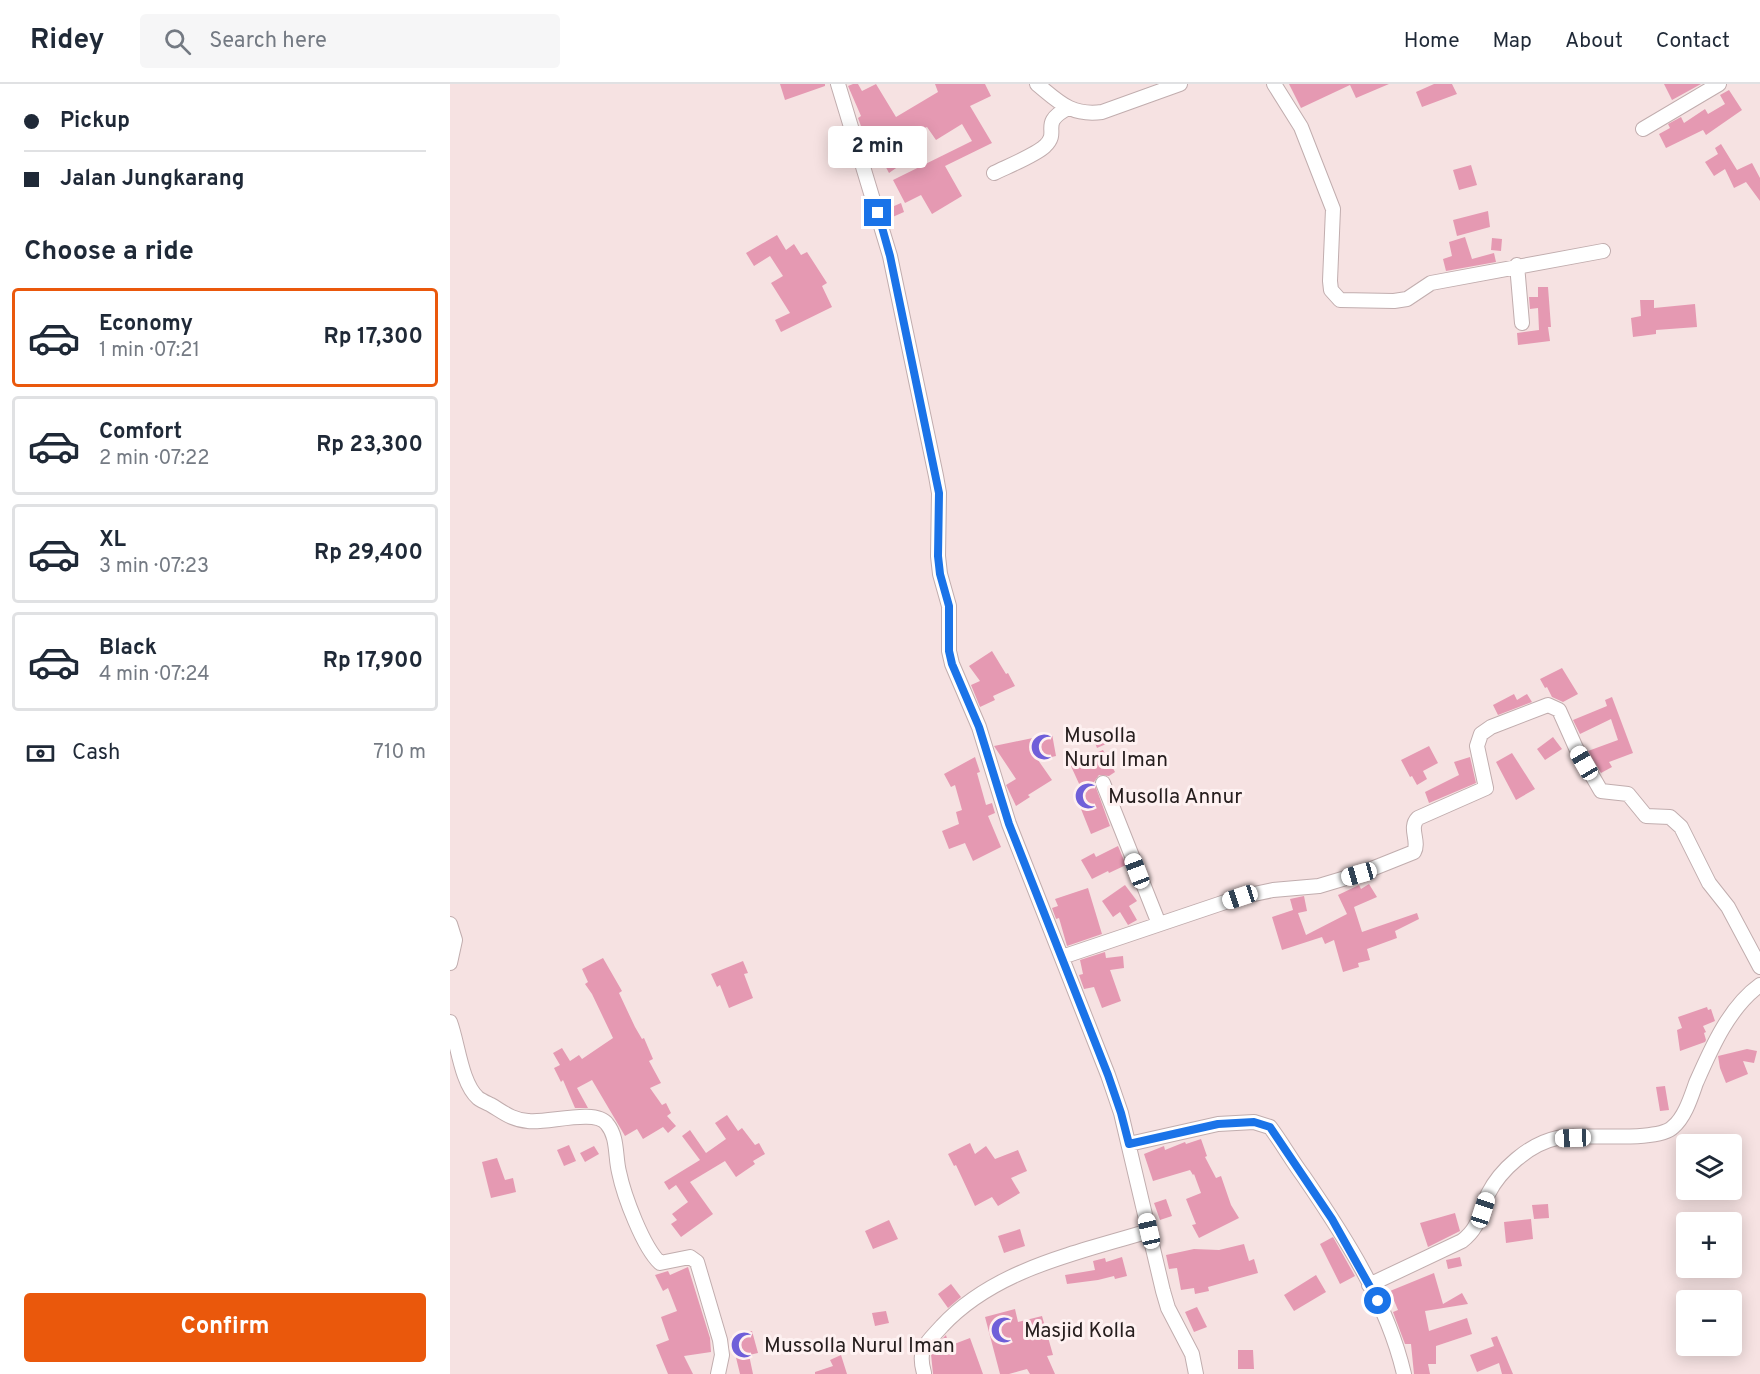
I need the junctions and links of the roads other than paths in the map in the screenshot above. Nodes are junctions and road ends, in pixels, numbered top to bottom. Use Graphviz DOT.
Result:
graph roads {
  1 [pos="838,84"];
  2 [pos="1037,84"];
  3 [pos="1180,84"];
  4 [pos="1274,84"];
  5 [pos="1719,84"];
  6 [pos="1068,108"];
  7 [pos="1643,129"];
  8 [pos="994,173"];
  9 [pos="1603,251"];
  10 [pos="1517,266"];
  11 [pos="1522,323"];
  12 [pos="1103,783"];
  13 [pos="450,924"];
  14 [pos="1159,924"];
  15 [pos="1062,957"];
  16 [pos="450,963"];
  17 [pos="1760,968"];
  18 [pos="1760,985"];
  19 [pos="450,1022"];
  20 [pos="1129,1144"];
  21 [pos="1149,1231"];
  22 [pos="1369,1284"];
  23 [pos="924,1373"];
  24 [pos="718,1374"];
  25 [pos="1196,1374"];
  26 [pos="1404,1374"];
  1 -- 15 [label="street"];
  2 -- 6 [label="street"];
  3 -- 6 [label="street"];
  4 -- 10 [label="street"];
  5 -- 7 [label="street"];
  6 -- 8 [label="street"];
  9 -- 10 [label="street"];
  10 -- 11 [label="street"];
  12 -- 14 [label="street"];
  13 -- 16 [label="street"];
  14 -- 15 [label="street"];
  14 -- 17 [label="street"];
  15 -- 20 [label="street"];
  18 -- 22 [label="street"];
  19 -- 24 [label="street"];
  20 -- 21 [label="street"];
  20 -- 22 [label="street"];
  21 -- 23 [label="street"];
  21 -- 25 [label="street"];
  22 -- 26 [label="street"];
}
